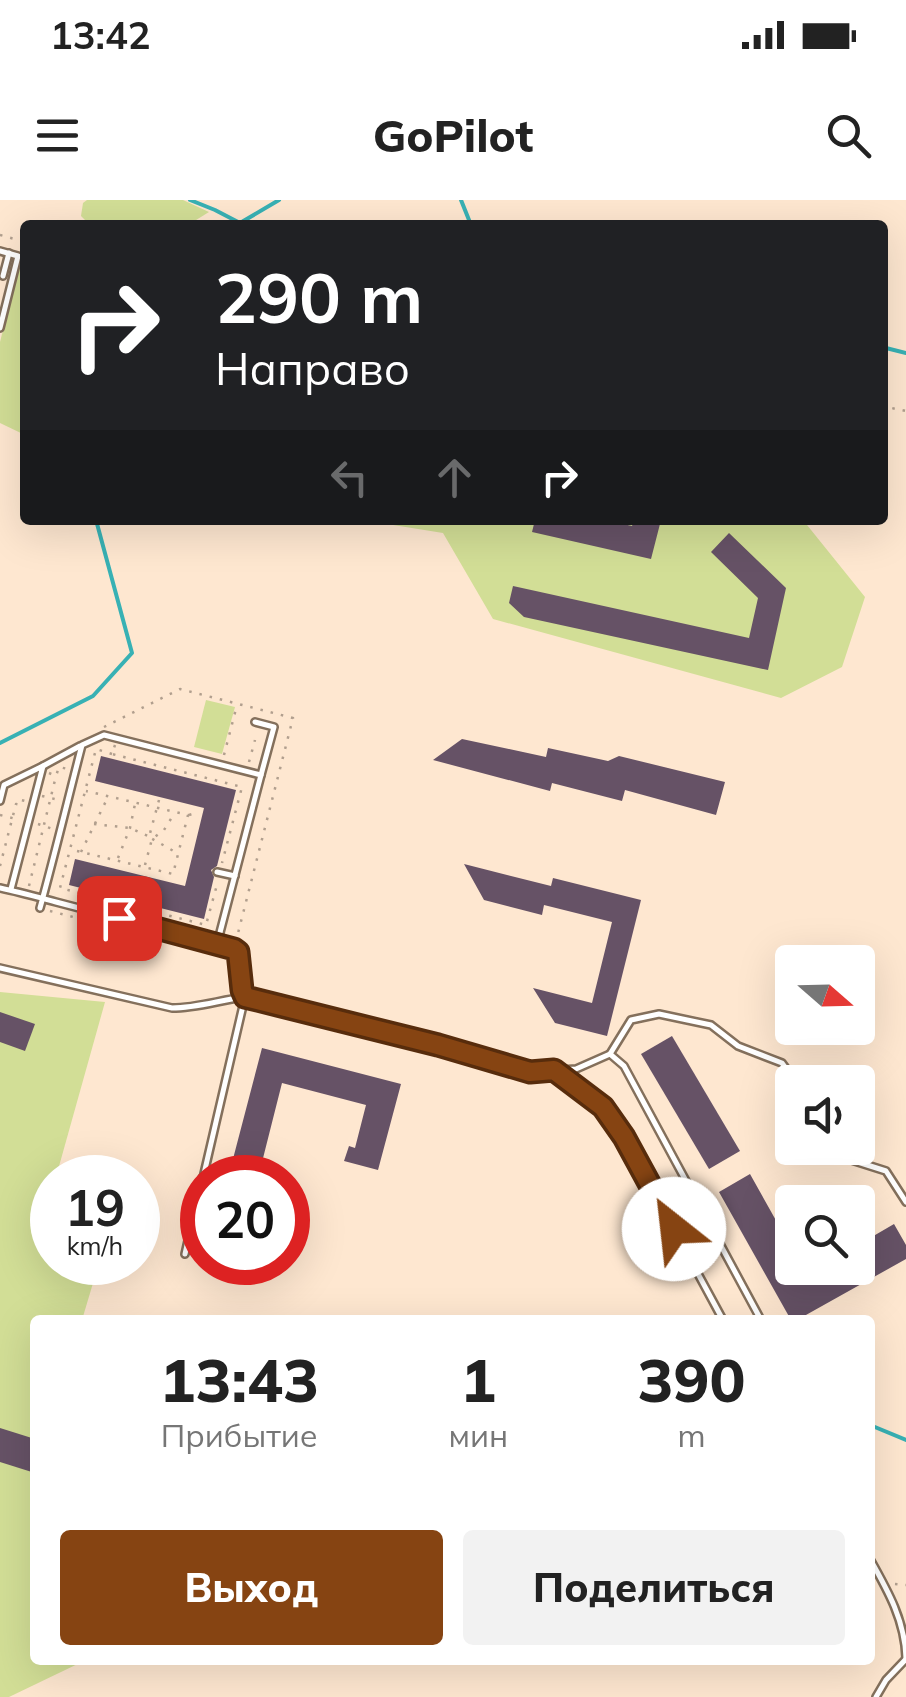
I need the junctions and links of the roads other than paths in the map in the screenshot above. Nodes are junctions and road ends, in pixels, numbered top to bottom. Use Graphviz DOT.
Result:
graph roads {
  1 [pos="0,251"];
  2 [pos="8,253"];
  3 [pos="3,276"];
  4 [pos="0,328"];
  5 [pos="255,722"];
  6 [pos="82,745"];
  7 [pos="42,769"];
  8 [pos="261,776"];
  9 [pos="0,802"];
  10 [pos="218,872"];
  11 [pos="235,876"];
  12 [pos="0,888"];
  13 [pos="10,890"];
  14 [pos="43,899"];
  15 [pos="40,908"];
  16 [pos="218,944"];
  17 [pos="0,968"];
  18 [pos="245,997"];
  19 [pos="610,1054"];
  20 [pos="783,1065"];
  21 [pos="554,1070"];
  22 [pos="208,1155"];
  23 [pos="867,1165"];
  24 [pos="906,1202"];
  25 [pos="720,1315"];
  26 [pos="759,1315"];
  27 [pos="875,1568"];
  28 [pos="906,1658"];
  29 [pos="876,1697"];
  1 -- 2 [label="lane"];
  2 -- 3 [label="lane"];
  2 -- 4 [label="lane"];
  5 -- 8 [label="lane"];
  6 -- 7 [label="lane"];
  6 -- 8 [label="lane"];
  6 -- 14 [label="lane"];
  7 -- 9 [label="lane"];
  7 -- 13 [label="lane"];
  8 -- 11 [label="lane"];
  10 -- 11 [label="lane"];
  11 -- 16 [label="lane"];
  12 -- 13 [label="lane"];
  13 -- 14 [label="lane"];
  14 -- 15 [label="lane"];
  14 -- 16 [label="lane"];
  16 -- 18 [label="lane"];
  17 -- 18 [label="lane"];
  18 -- 21 [label="lane"];
  18 -- 22 [label="lane"];
  19 -- 20 [label="lane"];
  19 -- 21 [label="lane"];
  19 -- 26 [label="lane"];
  21 -- 25 [label="lane"];
  23 -- 24 [label="lane"];
  27 -- 28 [label="lane"];
  28 -- 29 [label="lane"];
}
